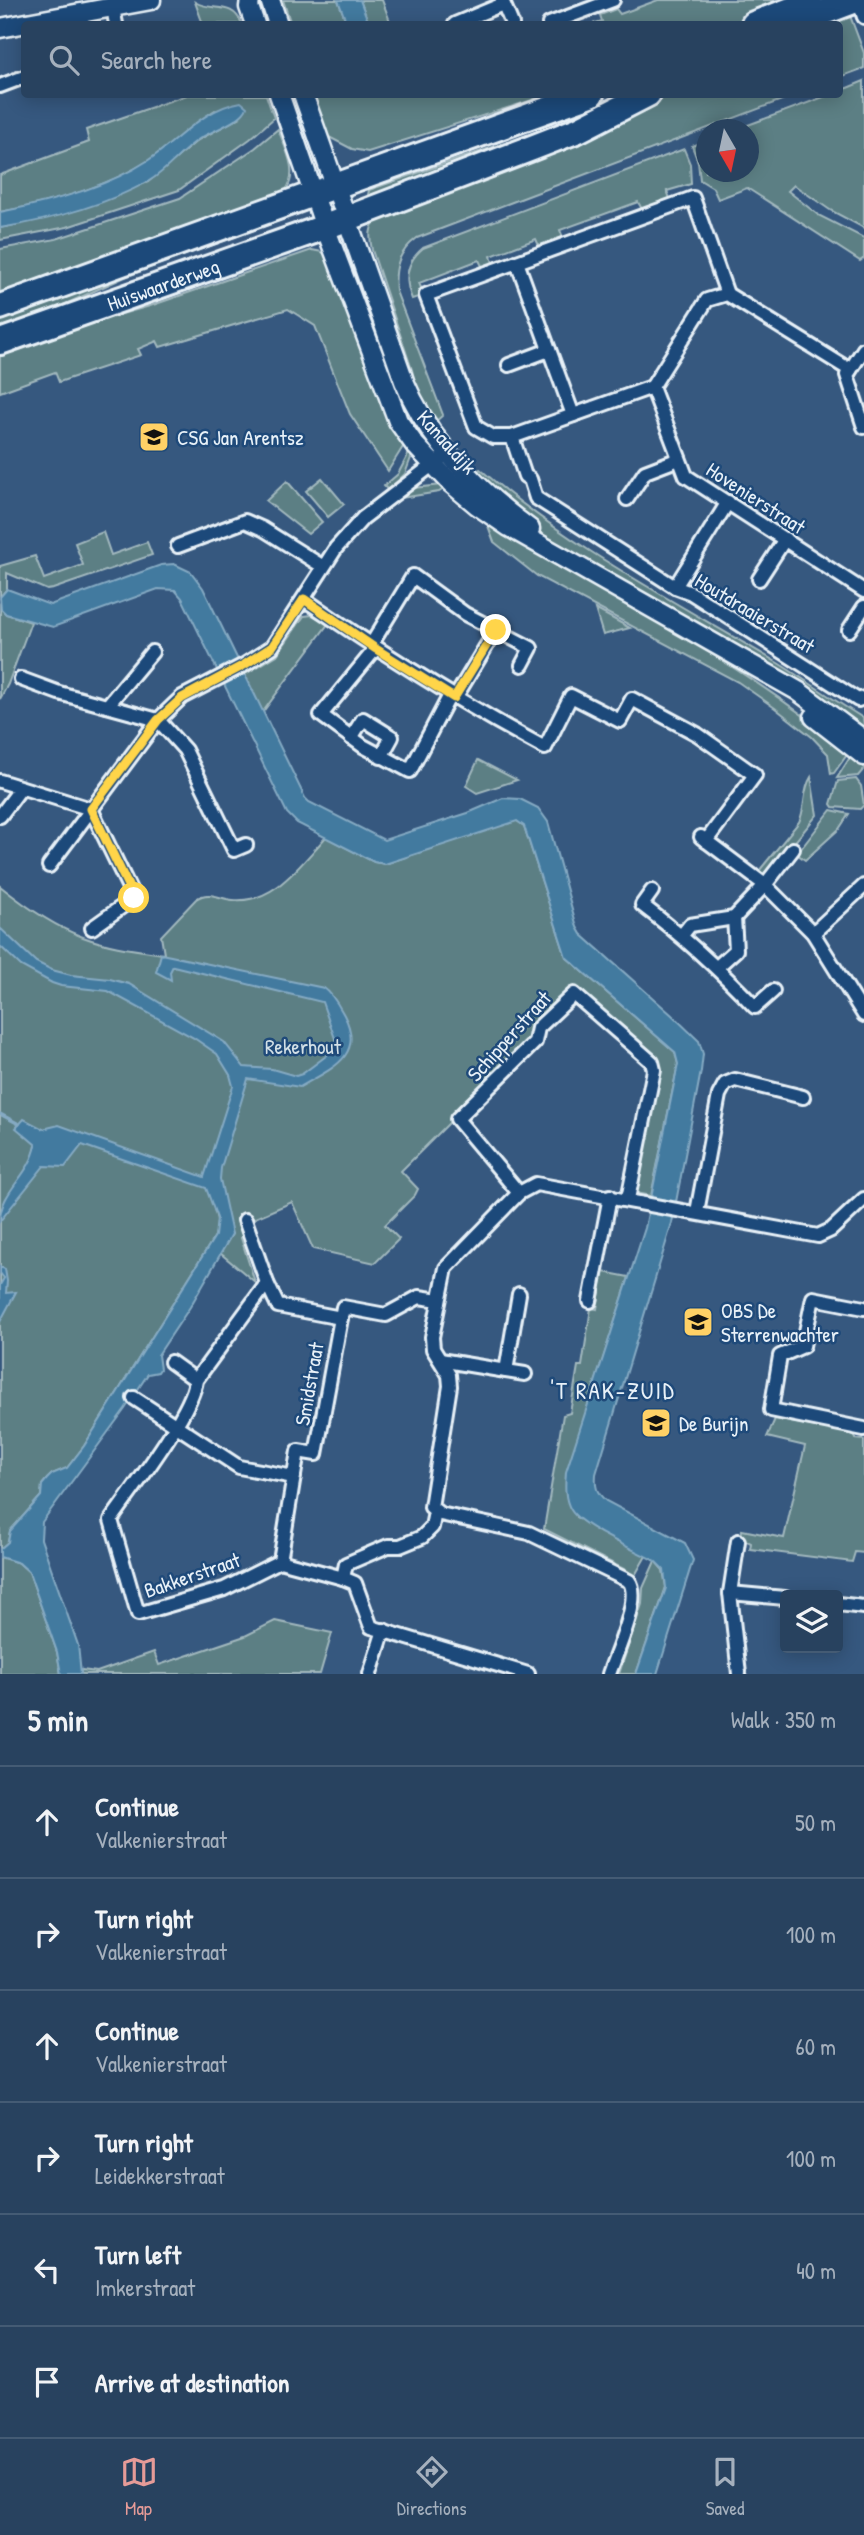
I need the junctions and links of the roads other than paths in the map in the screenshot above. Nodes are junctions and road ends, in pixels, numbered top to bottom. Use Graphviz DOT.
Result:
graph roads {
  1 [pos="150,0"];
  2 [pos="250,0"];
  3 [pos="270,0"];
  4 [pos="613,0"];
  5 [pos="857,0"];
  6 [pos="503,2"];
  7 [pos="823,5"];
  8 [pos="114,16"];
  9 [pos="864,17"];
  10 [pos="66,21"];
  11 [pos="254,21"];
  12 [pos="277,21"];
  13 [pos="462,21"];
  14 [pos="511,21"];
  15 [pos="557,21"];
  16 [pos="765,21"];
  17 [pos="797,21"];
  18 [pos="21,26"];
  19 [pos="0,28"];
  20 [pos="21,78"];
  21 [pos="0,86"];
  22 [pos="281,98"];
  23 [pos="304,98"];
  24 [pos="580,98"];
  25 [pos="640,98"];
  26 [pos="324,190"];
  27 [pos="336,223"];
  28 [pos="517,262"];
  29 [pos="727,294"];
  30 [pos="0,307"];
  31 [pos="0,342"];
  32 [pos="864,349"];
  33 [pos="549,350"];
  34 [pos="509,365"];
  35 [pos="850,370"];
  36 [pos="652,387"];
  37 [pos="573,415"];
  38 [pos="864,427"];
  39 [pos="512,437"];
  40 [pos="448,453"];
  41 [pos="679,459"];
  42 [pos="433,465"];
  43 [pos="627,499"];
  44 [pos="728,502"];
  45 [pos="785,539"];
  46 [pos="178,546"];
  47 [pos="322,566"];
  48 [pos="759,579"];
  49 [pos="603,580"];
  50 [pos="675,587"];
  51 [pos="864,591"];
  52 [pos="304,599"];
  53 [pos="864,607"];
  54 [pos="496,630"];
  55 [pos="849,630"];
  56 [pos="373,647"];
  57 [pos="152,652"];
  58 [pos="522,665"];
  59 [pos="21,679"];
  60 [pos="452,697"];
  61 [pos="864,698"];
  62 [pos="107,706"];
  63 [pos="158,720"];
  64 [pos="351,738"];
  65 [pos="863,750"];
  66 [pos="381,757"];
  67 [pos="0,781"];
  68 [pos="21,788"];
  69 [pos="91,809"];
  70 [pos="0,816"];
  71 [pos="246,845"];
  72 [pos="793,849"];
  73 [pos="49,866"];
  74 [pos="765,885"];
  75 [pos="864,886"];
  76 [pos="652,891"];
  77 [pos="734,918"];
  78 [pos="92,928"];
  79 [pos="813,933"];
  80 [pos="682,935"];
  81 [pos="717,967"];
  82 [pos="773,991"];
  83 [pos="864,1015"];
  84 [pos="803,1097"];
  85 [pos="519,1193"];
  86 [pos="610,1196"];
  87 [pos="628,1199"];
  88 [pos="864,1199"];
  89 [pos="697,1212"];
  90 [pos="245,1220"];
  91 [pos="267,1283"];
  92 [pos="519,1294"];
  93 [pos="439,1300"];
  94 [pos="590,1301"];
  95 [pos="864,1308"];
  96 [pos="341,1318"];
  97 [pos="440,1360"];
  98 [pos="172,1362"];
  99 [pos="506,1371"];
  100 [pos="525,1374"];
  101 [pos="196,1380"];
  102 [pos="134,1398"];
  103 [pos="176,1425"];
  104 [pos="864,1429"];
  105 [pos="294,1477"];
  106 [pos="435,1512"];
  107 [pos="738,1541"];
  108 [pos="280,1561"];
  109 [pos="343,1578"];
  110 [pos="730,1592"];
  111 [pos="780,1597"];
  112 [pos="843,1605"];
  113 [pos="864,1607"];
  114 [pos="384,1630"];
  115 [pos="487,1668"];
  116 [pos="370,1674"];
  117 [pos="528,1674"];
  118 [pos="609,1674"];
  119 [pos="739,1674"];
  1 -- 8 [label="street"];
  2 -- 11 [label="street"];
  3 -- 12 [label="street"];
  4 -- 15 [label="street"];
  5 -- 7 [label="highway"];
  5 -- 9 [label="street"];
  6 -- 13 [label="street"];
  6 -- 14 [label="street"];
  7 -- 16 [label="highway"];
  7 -- 17 [label="highway"];
  8 -- 10 [label="street"];
  18 -- 19 [label="street"];
  20 -- 21 [label="street"];
  22 -- 26 [label="street"];
  23 -- 26 [label="street"];
  24 -- 26 [label="highway, Huiswaarderweg"];
  25 -- 27 [label="highway, Huiswaarderweg"];
  26 -- 27 [label="street"];
  26 -- 30 [label="highway, Huiswaarderweg"];
  27 -- 31 [label="highway, Huiswaarderweg"];
  27 -- 40 [label="street, Kanaaldijk"];
  27 -- 42 [label="street, Kanaaldijk"];
  28 -- 29 [label="street"];
  28 -- 33 [label="street"];
  28 -- 39 [label="street"];
  29 -- 35 [label="street"];
  29 -- 36 [label="street"];
  32 -- 35 [label="street"];
  33 -- 34 [label="street"];
  33 -- 37 [label="street"];
  35 -- 38 [label="street"];
  36 -- 37 [label="street"];
  36 -- 41 [label="street, Hovenierstraat"];
  37 -- 39 [label="street"];
  39 -- 50 [label="street"];
  40 -- 42 [label="street"];
  40 -- 49 [label="street, Kanaaldijk"];
  41 -- 43 [label="street"];
  41 -- 44 [label="street, Hovenierstraat"];
  42 -- 47 [label="street"];
  42 -- 49 [label="street, Kanaaldijk"];
  44 -- 45 [label="street, Hovenierstraat"];
  44 -- 50 [label="street, Houtdraaierstraat"];
  45 -- 48 [label="street, Houtdraaierstraat"];
  45 -- 51 [label="street, Hovenierstraat"];
  46 -- 47 [label="street"];
  47 -- 52 [label="street"];
  49 -- 65 [label="street, Kanaaldijk"];
  50 -- 61 [label="street, Houtdraaierstraat"];
  52 -- 56 [label="street"];
  52 -- 63 [label="street"];
  53 -- 55 [label="street, Houtdraaierstraat"];
  54 -- 56 [label="street"];
  54 -- 58 [label="street"];
  54 -- 60 [label="street"];
  56 -- 60 [label="street"];
  56 -- 64 [label="street"];
  57 -- 62 [label="street"];
  59 -- 62 [label="street"];
  60 -- 66 [label="street"];
  60 -- 74 [label="street"];
  62 -- 63 [label="street"];
  63 -- 69 [label="street"];
  63 -- 71 [label="street"];
  64 -- 66 [label="street"];
  64 -- 66 [label="street"];
  67 -- 68 [label="street"];
  68 -- 69 [label="street"];
  68 -- 70 [label="street"];
  69 -- 73 [label="street"];
  69 -- 78 [label="street"];
  72 -- 74 [label="street"];
  74 -- 77 [label="street"];
  74 -- 79 [label="street"];
  75 -- 79 [label="street"];
  76 -- 80 [label="street"];
  77 -- 80 [label="street"];
  77 -- 81 [label="street"];
  79 -- 83 [label="street"];
  80 -- 81 [label="street"];
  81 -- 82 [label="street"];
  84 -- 89 [label="street"];
  85 -- 86 [label="street"];
  85 -- 87 [label="street, Schipperstraat"];
  85 -- 93 [label="street"];
  86 -- 87 [label="street"];
  86 -- 94 [label="street"];
  87 -- 89 [label="street"];
  88 -- 89 [label="street"];
  90 -- 91 [label="street"];
  91 -- 96 [label="street"];
  91 -- 101 [label="street, Bakkerstraat"];
  92 -- 99 [label="street"];
  93 -- 96 [label="street"];
  93 -- 97 [label="street"];
  95 -- 104 [label="street"];
  96 -- 105 [label="street, Smidstraat"];
  97 -- 99 [label="street"];
  97 -- 106 [label="street"];
  98 -- 101 [label="street"];
  99 -- 100 [label="street"];
  101 -- 103 [label="street, Bakkerstraat"];
  102 -- 103 [label="street"];
  103 -- 105 [label="street"];
  103 -- 108 [label="street, Bakkerstraat"];
  105 -- 108 [label="street, Smidstraat"];
  106 -- 109 [label="street"];
  106 -- 118 [label="street"];
  107 -- 110 [label="street"];
  108 -- 109 [label="street"];
  109 -- 114 [label="street"];
  110 -- 111 [label="street"];
  110 -- 119 [label="street"];
  112 -- 113 [label="street"];
  114 -- 115 [label="street"];
  114 -- 116 [label="street"];
  115 -- 117 [label="street"];
}
